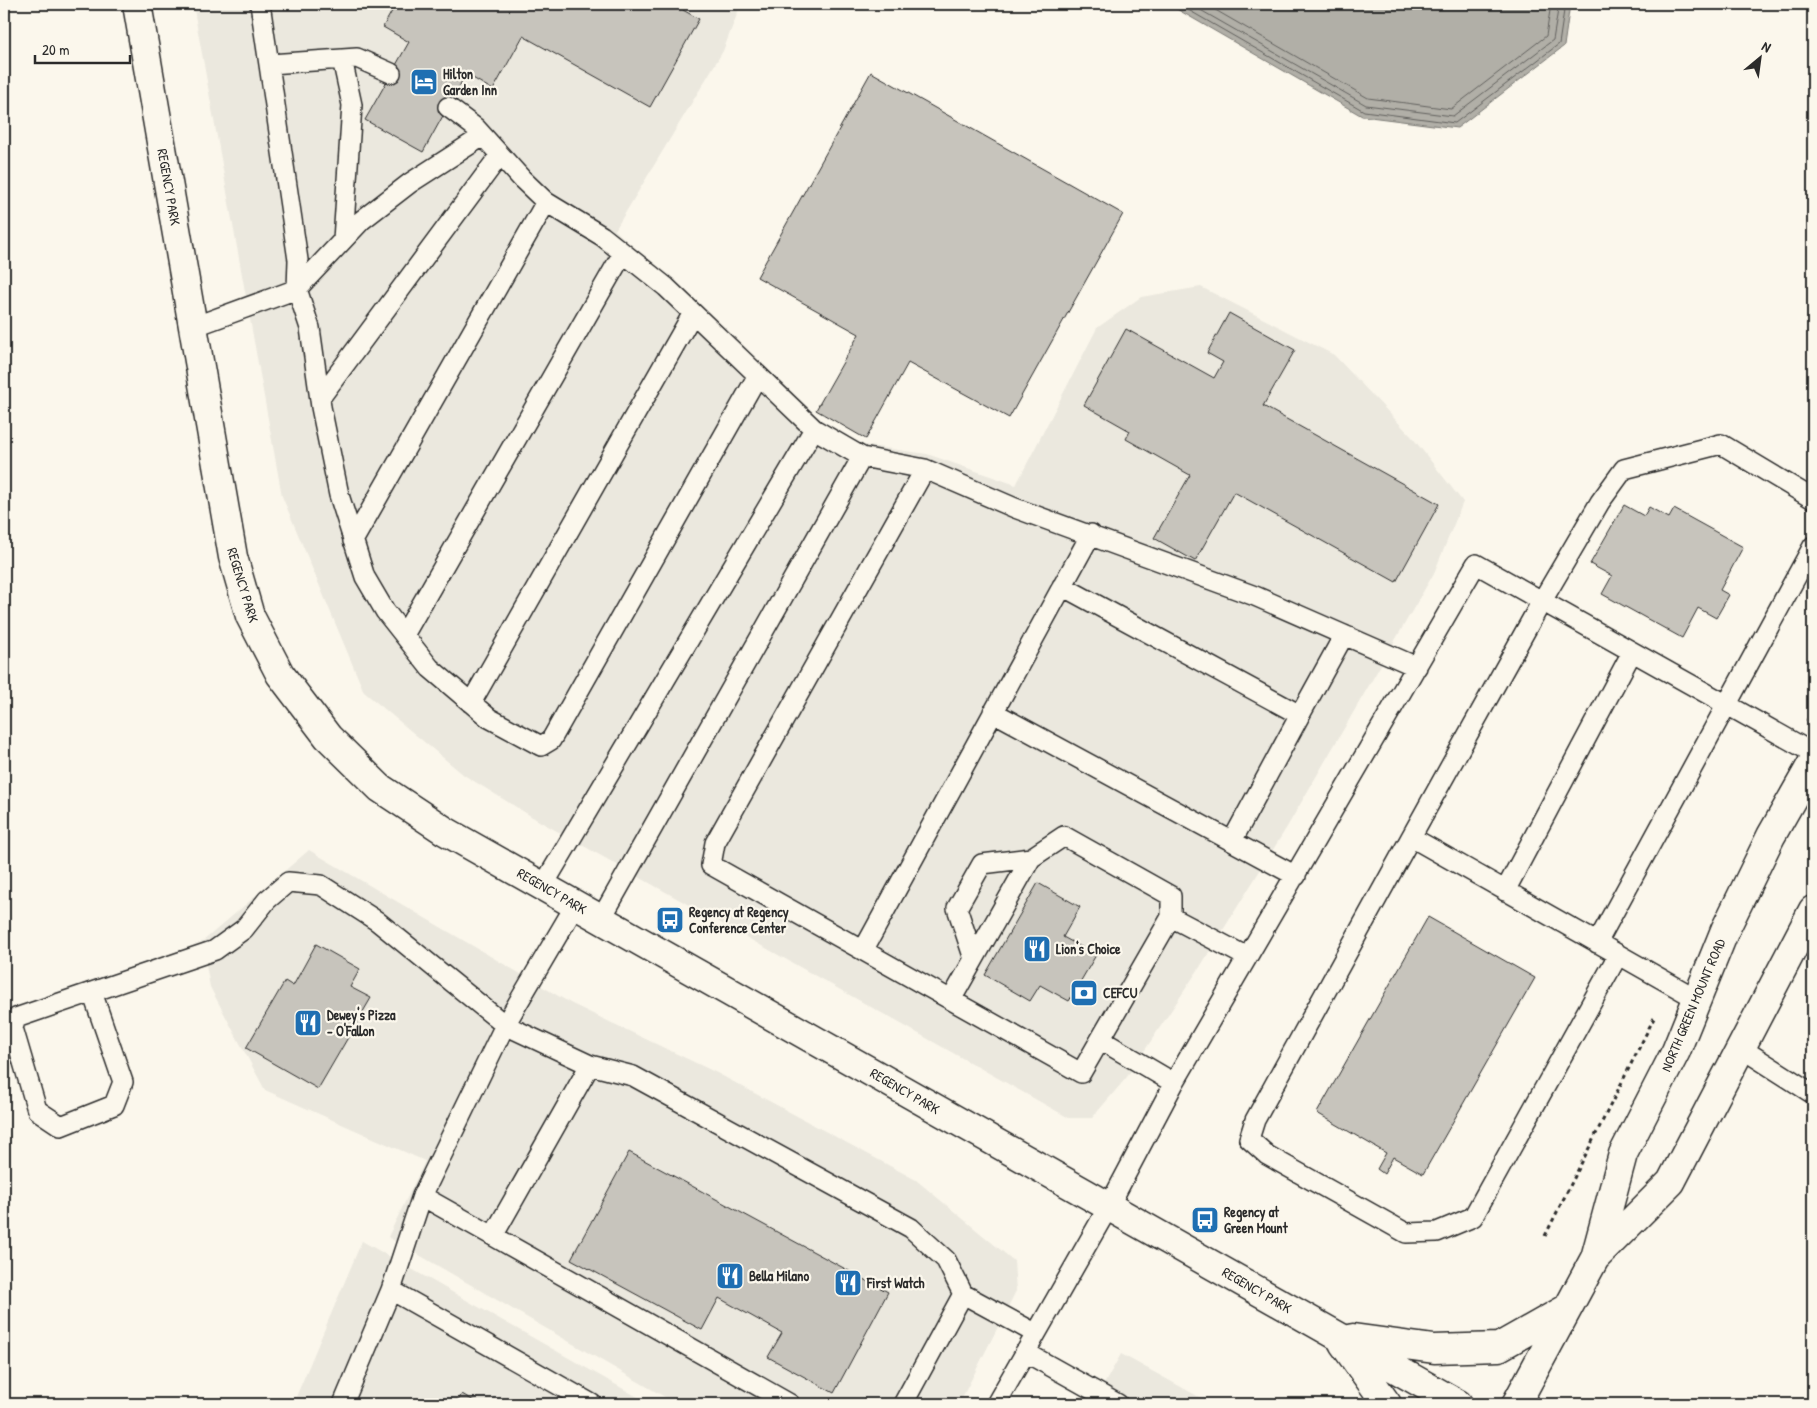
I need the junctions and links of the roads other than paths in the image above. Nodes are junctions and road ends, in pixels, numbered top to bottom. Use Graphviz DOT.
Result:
graph roads {
  1 [pos="137,4"];
  2 [pos="260,4"];
  3 [pos="342,59"];
  4 [pos="270,64"];
  5 [pos="391,73"];
  6 [pos="448,107"];
  7 [pos="483,136"];
  8 [pos="500,155"];
  9 [pos="546,202"];
  10 [pos="343,240"];
  11 [pos="623,253"];
  12 [pos="297,289"];
  13 [pos="693,313"];
  14 [pos="193,327"];
  15 [pos="758,375"];
  16 [pos="320,398"];
  17 [pos="814,429"];
  18 [pos="862,457"];
  19 [pos="925,469"];
  20 [pos="1813,498"];
  21 [pos="1091,534"];
  22 [pos="353,541"];
  23 [pos="1813,546"];
  24 [pos="1062,586"];
  25 [pos="1542,601"];
  26 [pos="404,635"];
  27 [pos="1344,635"];
  28 [pos="1632,652"];
  29 [pos="1417,667"];
  30 [pos="471,702"];
  31 [pos="1727,705"];
  32 [pos="993,712"];
  33 [pos="1300,715"];
  34 [pos="1813,753"];
  35 [pos="1813,762"];
  36 [pos="1411,837"];
  37 [pos="1232,842"];
  38 [pos="1031,858"];
  39 [pos="1296,876"];
  40 [pos="543,886"];
  41 [pos="1505,891"];
  42 [pos="576,904"];
  43 [pos="1813,910"];
  44 [pos="1171,917"];
  45 [pos="601,919"];
  46 [pos="1597,943"];
  47 [pos="864,949"];
  48 [pos="1618,955"];
  49 [pos="1246,957"];
  50 [pos="974,959"];
  51 [pos="92,992"];
  52 [pos="1697,999"];
  53 [pos="951,1000"];
  54 [pos="505,1025"];
  55 [pos="1101,1040"];
  56 [pos="1741,1048"];
  57 [pos="590,1066"];
  58 [pos="1174,1083"];
  59 [pos="1813,1094"];
  60 [pos="422,1196"];
  61 [pos="1109,1206"];
  62 [pos="493,1236"];
  63 [pos="1595,1258"];
  64 [pos="390,1290"];
  65 [pos="963,1294"];
  66 [pos="1568,1308"];
  67 [pos="1035,1334"];
  68 [pos="1337,1336"];
  69 [pos="1025,1352"];
  70 [pos="343,1404"];
  71 [pos="592,1404"];
  72 [pos="790,1404"];
  73 [pos="903,1404"];
  74 [pos="996,1404"];
  75 [pos="1118,1404"];
  76 [pos="1387,1404"];
  77 [pos="1458,1404"];
  78 [pos="1516,1404"];
  1 -- 14 [label="street, REGENCY PARK"];
  2 -- 4 [label="lane"];
  3 -- 4 [label="lane"];
  3 -- 5 [label="lane"];
  3 -- 10 [label="lane"];
  4 -- 12 [label="lane"];
  6 -- 7 [label="lane"];
  7 -- 8 [label="lane"];
  7 -- 10 [label="lane"];
  8 -- 9 [label="lane"];
  8 -- 16 [label="lane"];
  9 -- 11 [label="lane"];
  9 -- 22 [label="lane"];
  10 -- 12 [label="lane"];
  11 -- 13 [label="lane"];
  11 -- 26 [label="lane"];
  12 -- 14 [label="lane"];
  12 -- 16 [label="lane"];
  13 -- 15 [label="lane"];
  13 -- 30 [label="lane"];
  14 -- 40 [label="street, REGENCY PARK"];
  15 -- 17 [label="lane"];
  15 -- 30 [label="lane"];
  16 -- 22 [label="lane"];
  17 -- 18 [label="lane"];
  17 -- 40 [label="lane"];
  18 -- 19 [label="lane"];
  18 -- 45 [label="lane"];
  19 -- 21 [label="lane"];
  19 -- 47 [label="lane"];
  20 -- 25 [label="lane"];
  21 -- 24 [label="lane"];
  21 -- 27 [label="lane"];
  22 -- 26 [label="lane"];
  23 -- 31 [label="lane"];
  24 -- 32 [label="lane"];
  24 -- 33 [label="lane"];
  25 -- 28 [label="lane"];
  25 -- 29 [label="lane"];
  25 -- 36 [label="lane"];
  26 -- 30 [label="lane"];
  27 -- 29 [label="lane"];
  27 -- 33 [label="lane"];
  28 -- 31 [label="lane"];
  28 -- 41 [label="lane"];
  29 -- 39 [label="lane"];
  31 -- 34 [label="lane"];
  31 -- 46 [label="lane"];
  32 -- 37 [label="lane"];
  32 -- 47 [label="lane"];
  33 -- 37 [label="lane"];
  35 -- 52 [label="street, NORTH GREEN MOUNT ROAD"];
  36 -- 41 [label="lane"];
  36 -- 48 [label="lane"];
  37 -- 39 [label="lane"];
  38 -- 44 [label="lane"];
  38 -- 50 [label="lane"];
  38 -- 50 [label="lane"];
  39 -- 49 [label="lane"];
  40 -- 42 [label="street, REGENCY PARK"];
  41 -- 46 [label="lane"];
  42 -- 45 [label="street, REGENCY PARK"];
  42 -- 54 [label="lane"];
  43 -- 56 [label="street, NORTH GREEN MOUNT ROAD"];
  44 -- 49 [label="lane"];
  44 -- 55 [label="lane"];
  45 -- 61 [label="street, REGENCY PARK"];
  46 -- 48 [label="lane"];
  47 -- 53 [label="lane"];
  48 -- 52 [label="lane"];
  49 -- 58 [label="lane"];
  50 -- 53 [label="lane"];
  51 -- 51 [label="lane"];
  51 -- 54 [label="lane"];
  52 -- 63 [label="street, NORTH GREEN MOUNT ROAD"];
  53 -- 55 [label="lane"];
  54 -- 57 [label="lane"];
  54 -- 60 [label="lane"];
  55 -- 58 [label="lane"];
  56 -- 59 [label="lane"];
  56 -- 63 [label="street, NORTH GREEN MOUNT ROAD"];
  57 -- 62 [label="lane"];
  57 -- 65 [label="lane"];
  58 -- 61 [label="lane"];
  60 -- 62 [label="lane"];
  60 -- 64 [label="lane"];
  61 -- 67 [label="lane"];
  61 -- 68 [label="street, REGENCY PARK"];
  62 -- 72 [label="lane"];
  63 -- 66 [label="street, NORTH GREEN MOUNT ROAD"];
  64 -- 70 [label="lane"];
  64 -- 71 [label="lane"];
  65 -- 67 [label="lane"];
  65 -- 73 [label="lane"];
  66 -- 68 [label="street"];
  66 -- 78 [label="street, NORTH GREEN MOUNT ROAD"];
  67 -- 69 [label="lane"];
  68 -- 76 [label="street"];
  68 -- 77 [label="street, REGENCY PARK"];
  69 -- 74 [label="lane"];
  69 -- 75 [label="lane"];
}
